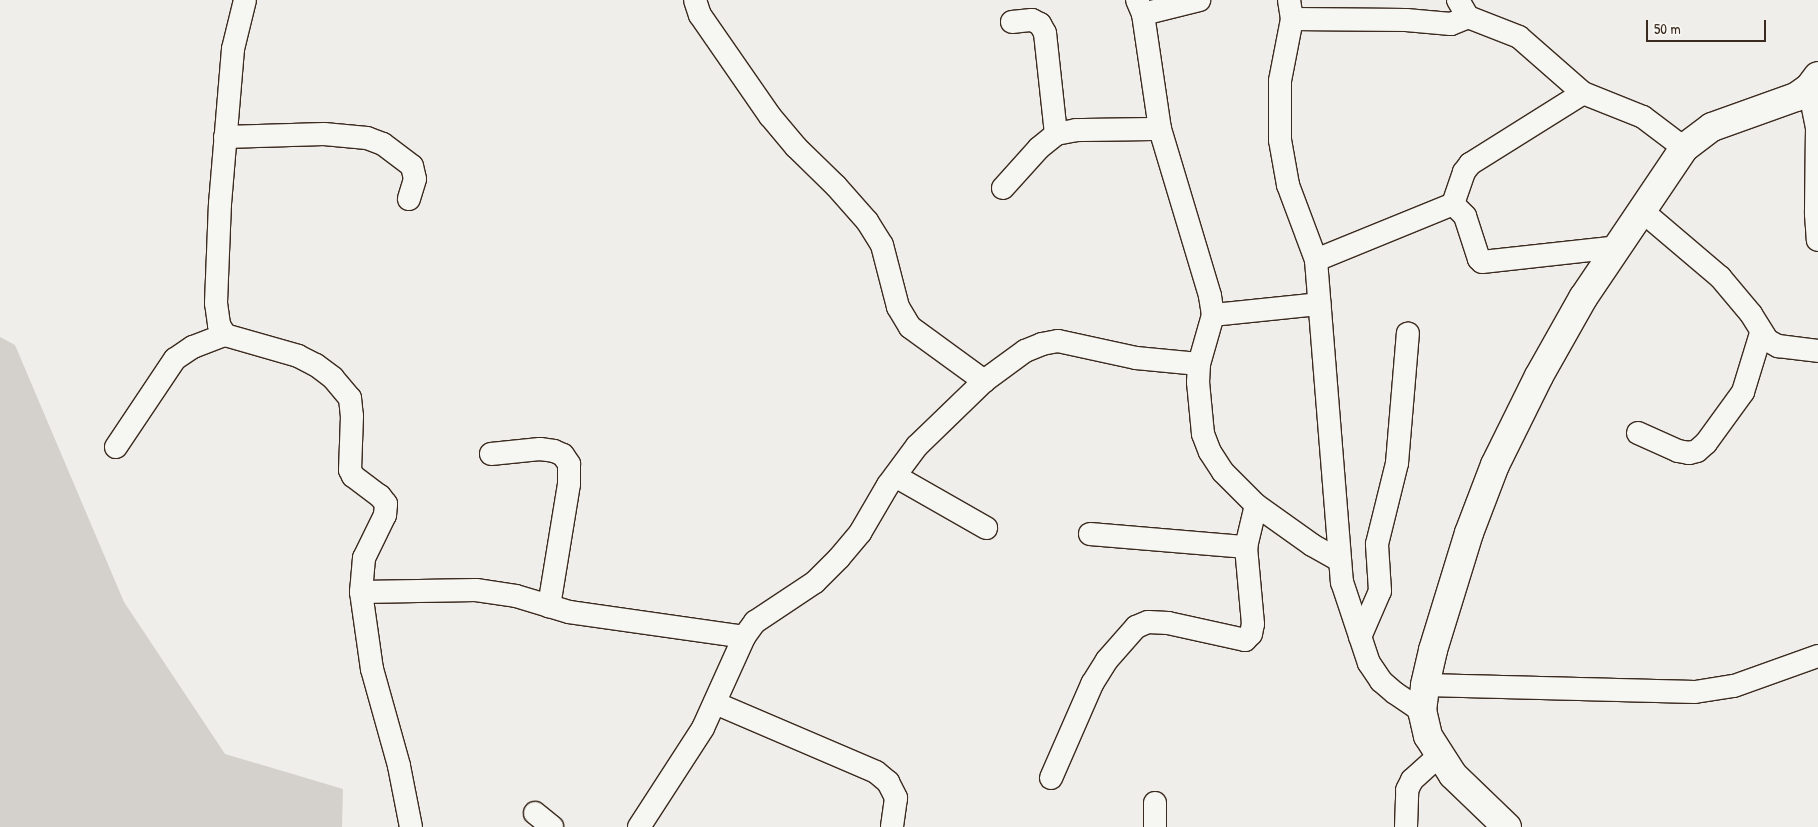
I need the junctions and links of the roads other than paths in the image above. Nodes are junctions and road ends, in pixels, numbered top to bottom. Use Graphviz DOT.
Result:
graph roads {
  1 [pos="245,0"];
  2 [pos="695,0"];
  3 [pos="1199,0"];
  4 [pos="1140,7"];
  5 [pos="1290,9"];
  6 [pos="1463,9"];
  7 [pos="1012,22"];
  8 [pos="1814,82"];
  9 [pos="1583,93"];
  10 [pos="1160,129"];
  11 [pos="1056,134"];
  12 [pos="225,137"];
  13 [pos="1684,148"];
  14 [pos="1003,188"];
  15 [pos="410,199"];
  16 [pos="1452,204"];
  17 [pos="1641,210"];
  18 [pos="1817,215"];
  19 [pos="1818,240"];
  20 [pos="1617,247"];
  21 [pos="1316,260"];
  22 [pos="1319,304"];
  23 [pos="1213,315"];
  24 [pos="1408,333"];
  25 [pos="1761,333"];
  26 [pos="226,335"];
  27 [pos="1818,351"];
  28 [pos="1199,364"];
  29 [pos="984,381"];
  30 [pos="1638,433"];
  31 [pos="116,448"];
  32 [pos="491,454"];
  33 [pos="895,476"];
  34 [pos="1256,505"];
  35 [pos="986,528"];
  36 [pos="1090,534"];
  37 [pos="1246,547"];
  38 [pos="1339,560"];
  39 [pos="361,592"];
  40 [pos="549,606"];
  41 [pos="744,636"];
  42 [pos="1360,638"];
  43 [pos="1818,656"];
  44 [pos="1423,698"];
  45 [pos="715,703"];
  46 [pos="1439,756"];
  47 [pos="1051,778"];
  48 [pos="1155,803"];
  49 [pos="646,825"];
  50 [pos="411,827"];
  51 [pos="892,827"];
  52 [pos="1155,827"];
  53 [pos="1406,827"];
  54 [pos="1506,827"];
  1 -- 12 [label="street"];
  2 -- 29 [label="street"];
  3 -- 4 [label="street"];
  4 -- 10 [label="street"];
  5 -- 6 [label="street"];
  5 -- 21 [label="street"];
  6 -- 9 [label="street"];
  7 -- 11 [label="street"];
  8 -- 13 [label="highway"];
  8 -- 18 [label="street"];
  9 -- 13 [label="street"];
  9 -- 16 [label="street"];
  10 -- 11 [label="street"];
  10 -- 23 [label="street"];
  11 -- 14 [label="street"];
  12 -- 15 [label="street"];
  12 -- 26 [label="street"];
  13 -- 17 [label="highway"];
  16 -- 20 [label="street"];
  16 -- 21 [label="street"];
  17 -- 20 [label="highway"];
  17 -- 25 [label="street"];
  18 -- 19 [label="street"];
  20 -- 44 [label="highway"];
  21 -- 22 [label="street"];
  22 -- 23 [label="street"];
  22 -- 38 [label="street"];
  23 -- 28 [label="street"];
  24 -- 42 [label="street"];
  25 -- 27 [label="street"];
  25 -- 30 [label="street"];
  26 -- 31 [label="street"];
  26 -- 39 [label="street"];
  28 -- 29 [label="street"];
  28 -- 34 [label="street"];
  29 -- 33 [label="street"];
  32 -- 40 [label="street"];
  33 -- 35 [label="street"];
  33 -- 41 [label="street"];
  34 -- 37 [label="street"];
  34 -- 38 [label="street"];
  36 -- 37 [label="street"];
  37 -- 47 [label="street"];
  38 -- 42 [label="street"];
  39 -- 40 [label="street"];
  39 -- 50 [label="street"];
  40 -- 41 [label="street"];
  41 -- 45 [label="street"];
  42 -- 44 [label="street"];
  43 -- 44 [label="street"];
  44 -- 46 [label="highway"];
  45 -- 49 [label="street"];
  45 -- 51 [label="street"];
  46 -- 53 [label="street"];
  46 -- 54 [label="highway"];
  48 -- 52 [label="street"];
}
